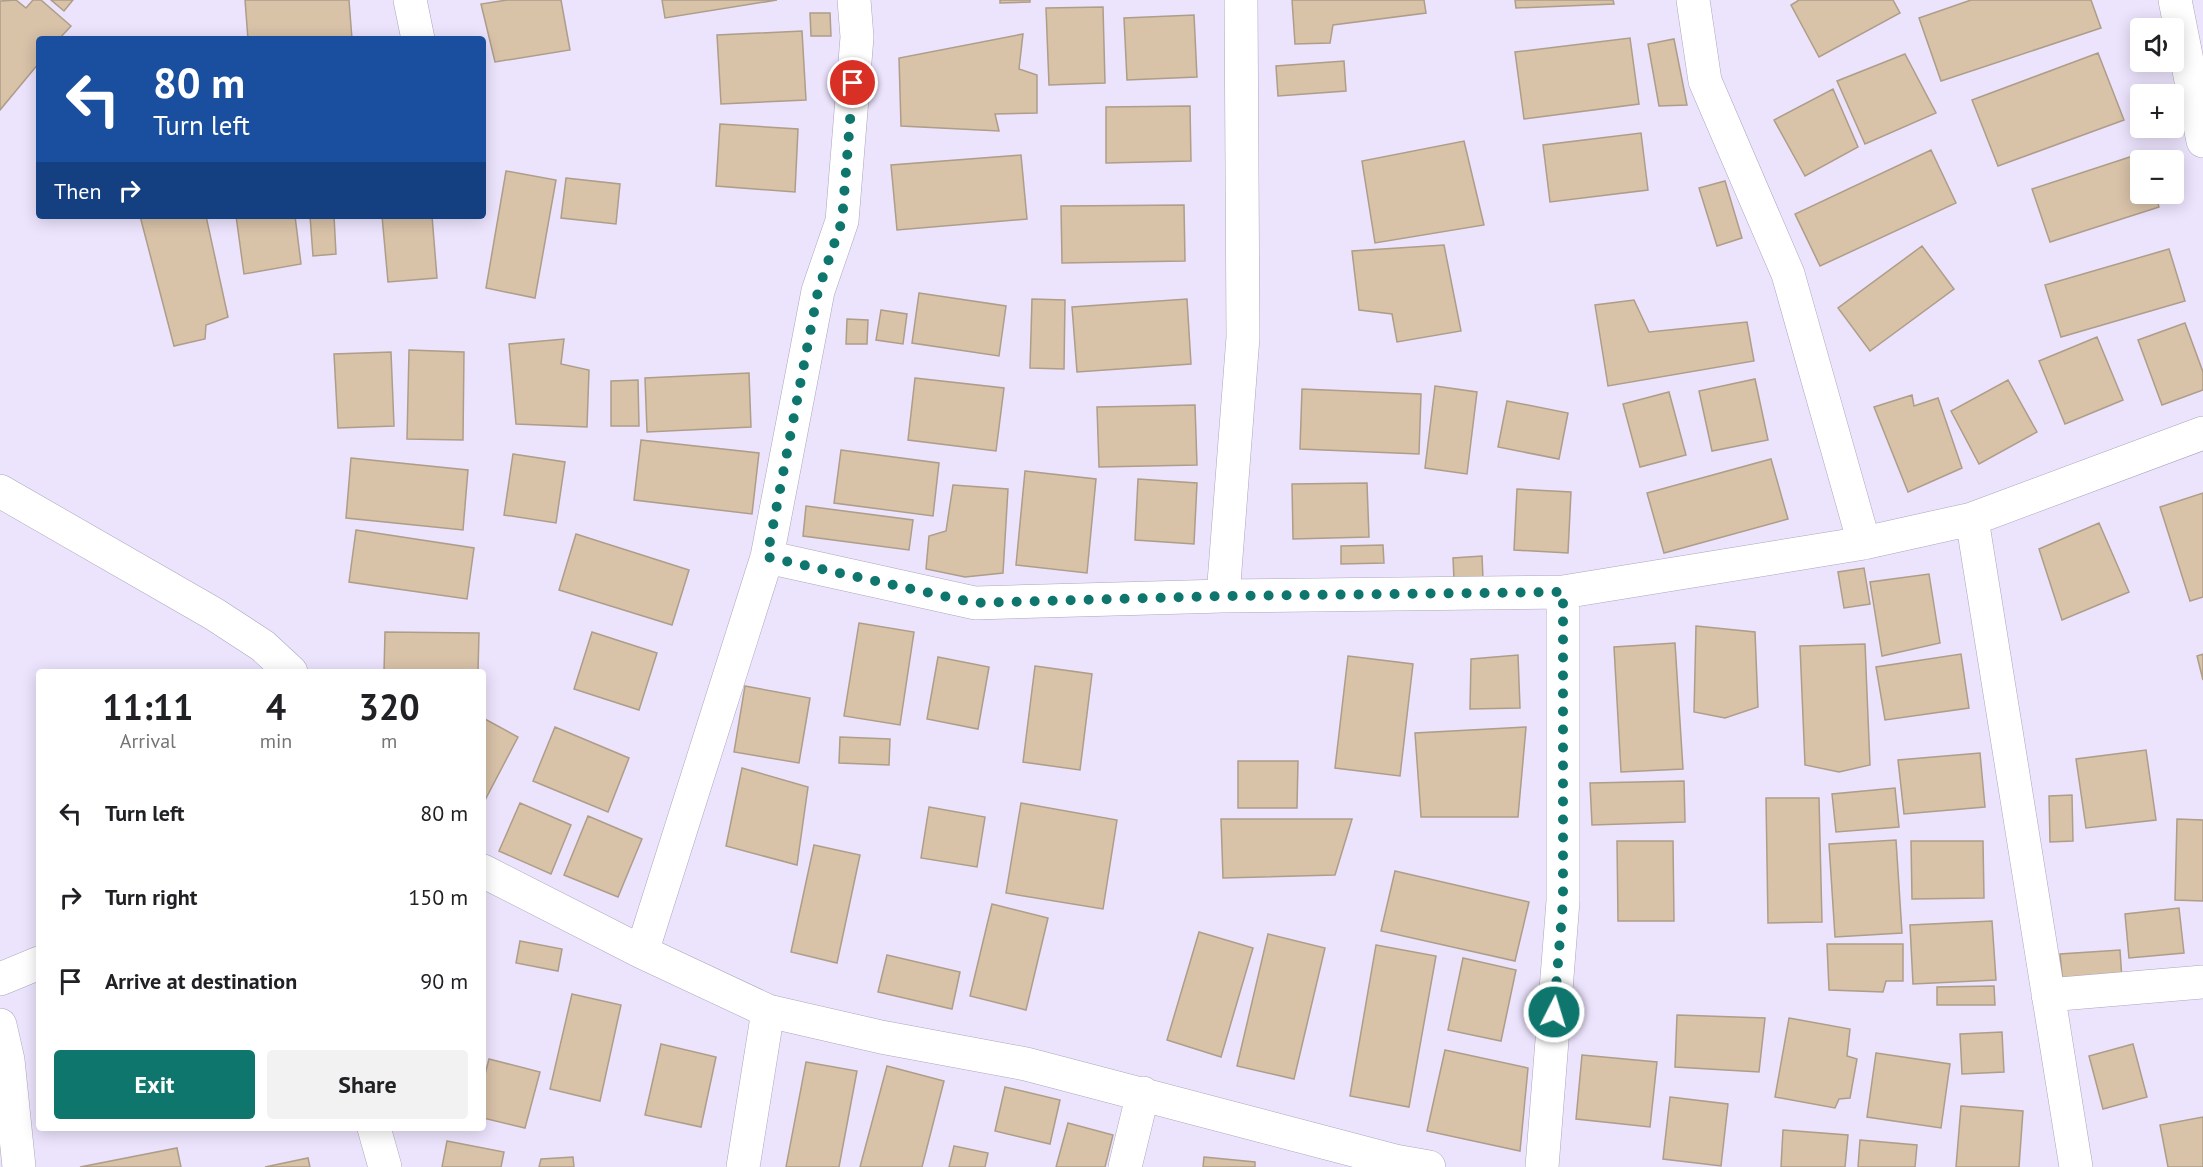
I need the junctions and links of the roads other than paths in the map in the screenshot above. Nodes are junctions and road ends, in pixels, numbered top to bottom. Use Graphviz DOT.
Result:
graph roads {
  1 [pos="410,0"];
  2 [pos="854,0"];
  3 [pos="1240,0"];
  4 [pos="1693,0"];
  5 [pos="2175,0"];
  6 [pos="417,36"];
  7 [pos="2203,141"];
  8 [pos="2203,433"];
  9 [pos="0,491"];
  10 [pos="1972,519"];
  11 [pos="1864,543"];
  12 [pos="767,557"];
  13 [pos="1563,592"];
  14 [pos="1223,596"];
  15 [pos="288,669"];
  16 [pos="486,873"];
  17 [pos="642,952"];
  18 [pos="36,964"];
  19 [pos="0,979"];
  20 [pos="2203,982"];
  21 [pos="2048,995"];
  22 [pos="768,1011"];
  23 [pos="0,1025"];
  24 [pos="1143,1093"];
  25 [pos="375,1131"];
  26 [pos="19,1167"];
  27 [pos="385,1167"];
  28 [pos="743,1167"];
  29 [pos="1125,1167"];
  30 [pos="1429,1167"];
  31 [pos="1542,1167"];
  32 [pos="2076,1167"];
  1 -- 6 [label="street"];
  2 -- 12 [label="street"];
  3 -- 14 [label="street"];
  4 -- 11 [label="street"];
  5 -- 7 [label="street"];
  8 -- 10 [label="street"];
  9 -- 15 [label="street"];
  10 -- 11 [label="street"];
  10 -- 21 [label="street"];
  11 -- 13 [label="street"];
  12 -- 14 [label="street"];
  12 -- 17 [label="street"];
  13 -- 14 [label="street"];
  13 -- 31 [label="street"];
  16 -- 17 [label="street"];
  17 -- 22 [label="street"];
  18 -- 19 [label="street"];
  20 -- 21 [label="street"];
  21 -- 32 [label="street"];
  22 -- 24 [label="street"];
  22 -- 28 [label="street"];
  23 -- 26 [label="street"];
  24 -- 29 [label="street"];
  24 -- 30 [label="street"];
  25 -- 27 [label="street"];
}
